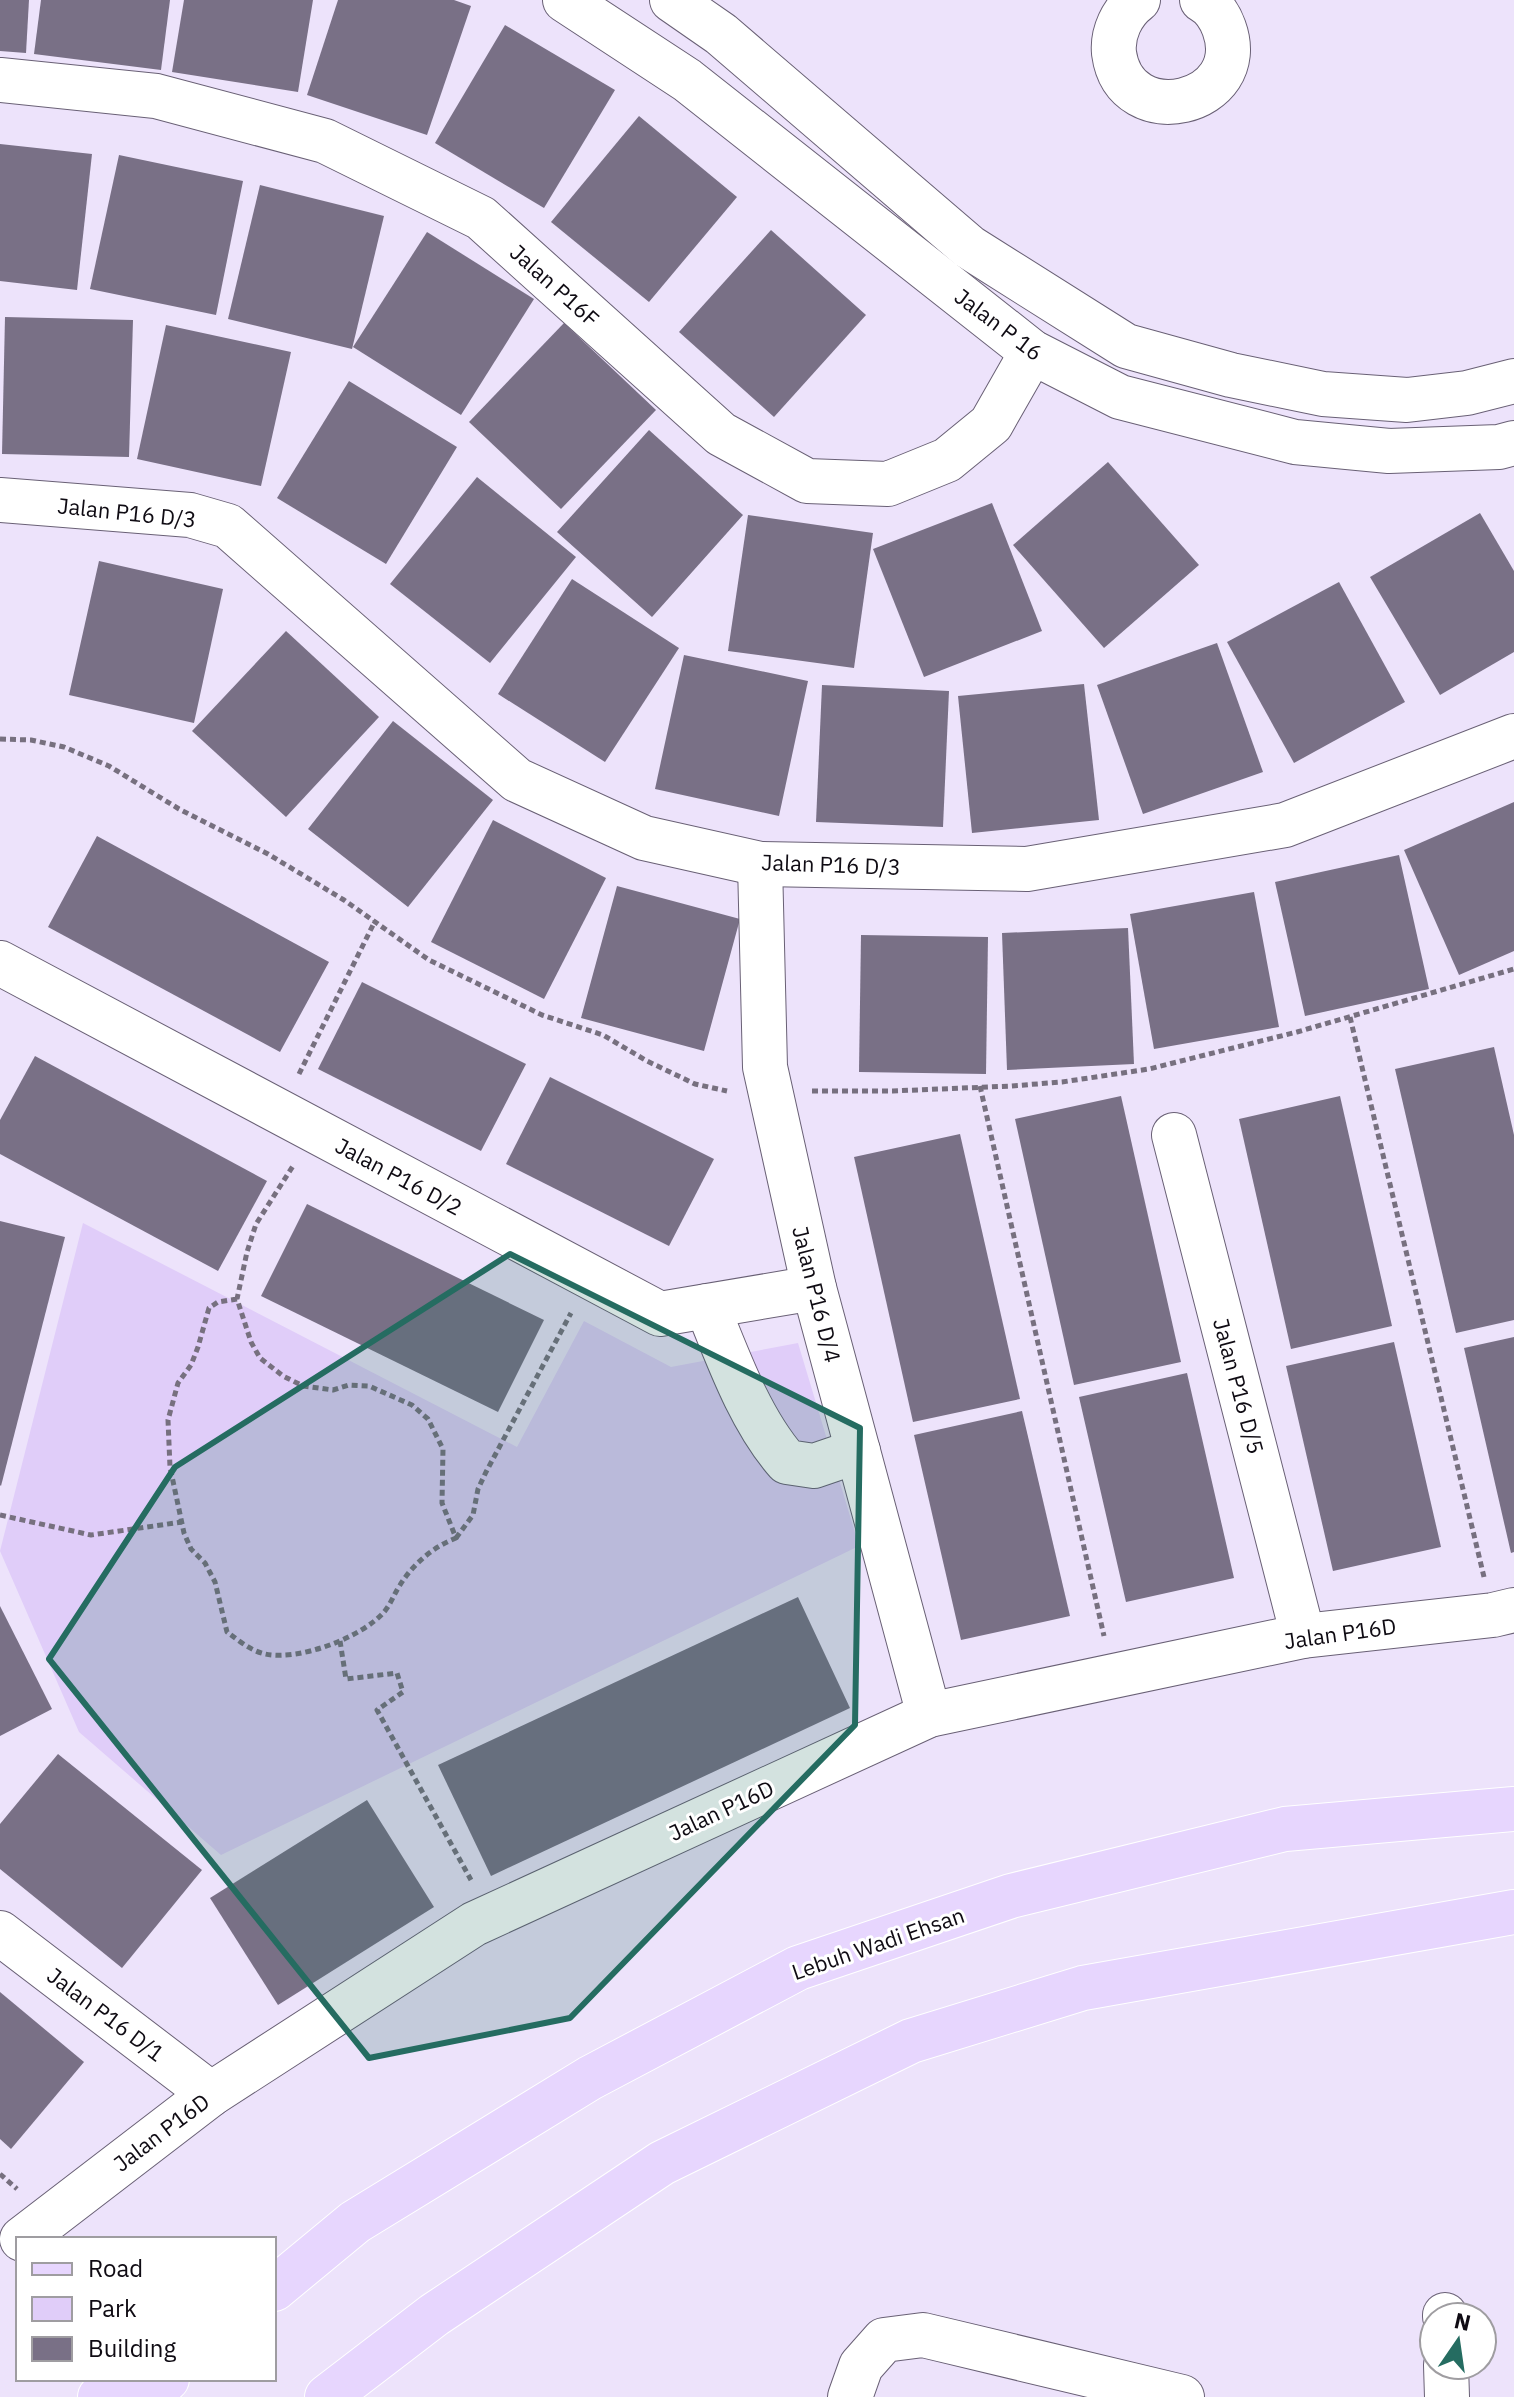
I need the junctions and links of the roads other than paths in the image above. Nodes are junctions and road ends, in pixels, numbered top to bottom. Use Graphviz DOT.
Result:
graph roads {
  1 [pos="565,0"];
  2 [pos="672,0"];
  3 [pos="1202,0"];
  4 [pos="1120,5"];
  5 [pos="0,80"];
  6 [pos="1032,352"];
  7 [pos="1514,381"];
  8 [pos="1514,443"];
  9 [pos="0,500"];
  10 [pos="1514,736"];
  11 [pos="760,864"];
  12 [pos="0,963"];
  13 [pos="1174,1135"];
  14 [pos="814,1288"];
  15 [pos="707,1306"];
  16 [pos="858,1451"];
  17 [pos="1504,1612"];
  18 [pos="1303,1636"];
  19 [pos="929,1715"];
  20 [pos="1514,1809"];
  21 [pos="1514,1912"];
  22 [pos="0,1933"];
  23 [pos="211,2094"];
  24 [pos="355,2222"];
  25 [pos="24,2237"];
  26 [pos="16,2243"];
  27 [pos="0,2256"];
  28 [pos="276,2276"];
  29 [pos="276,2287"];
  30 [pos="434,2315"];
  31 [pos="123,2381"];
  32 [pos="165,2381"];
  33 [pos="100,2397"];
  34 [pos="145,2397"];
  35 [pos="327,2397"];
  36 [pos="350,2397"];
  37 [pos="850,2397"];
  38 [pos="1182,2397"];
  1 -- 6 [label="street, Jalan P 16"];
  2 -- 7 [label="street, Jalan P 16"];
  3 -- 4 [label="street"];
  5 -- 6 [label="street, Jalan P16F"];
  6 -- 8 [label="street, Jalan P 16"];
  9 -- 11 [label="street, Jalan P16 D/3"];
  10 -- 11 [label="street, Jalan P16 D/3"];
  11 -- 14 [label="street, Jalan P16 D/4"];
  12 -- 15 [label="street, Jalan P16 D/2"];
  13 -- 18 [label="street, Jalan P16 D/5"];
  14 -- 15 [label="street, Jalan P16 D/2"];
  14 -- 16 [label="street, Jalan P16 D/4"];
  15 -- 16 [label="street"];
  16 -- 19 [label="street, Jalan P16 D/4"];
  17 -- 18 [label="street, Jalan P16D"];
  18 -- 19 [label="street, Jalan P16D"];
  19 -- 23 [label="street, Jalan P16D"];
  20 -- 24 [label="main road, Lebuh Wadi Ehsan"];
  21 -- 30 [label="main road"];
  22 -- 23 [label="street, Jalan P16 D/1"];
  23 -- 25 [label="street, Jalan P16D"];
  24 -- 28 [label="main road"];
  24 -- 29 [label="main road, Lebuh Wadi Ehsan"];
  26 -- 27 [label="street, Jalan P16D"];
  30 -- 35 [label="main road"];
  30 -- 36 [label="main road"];
  31 -- 33 [label="main road"];
  32 -- 34 [label="main road"];
  37 -- 38 [label="street"];
}
